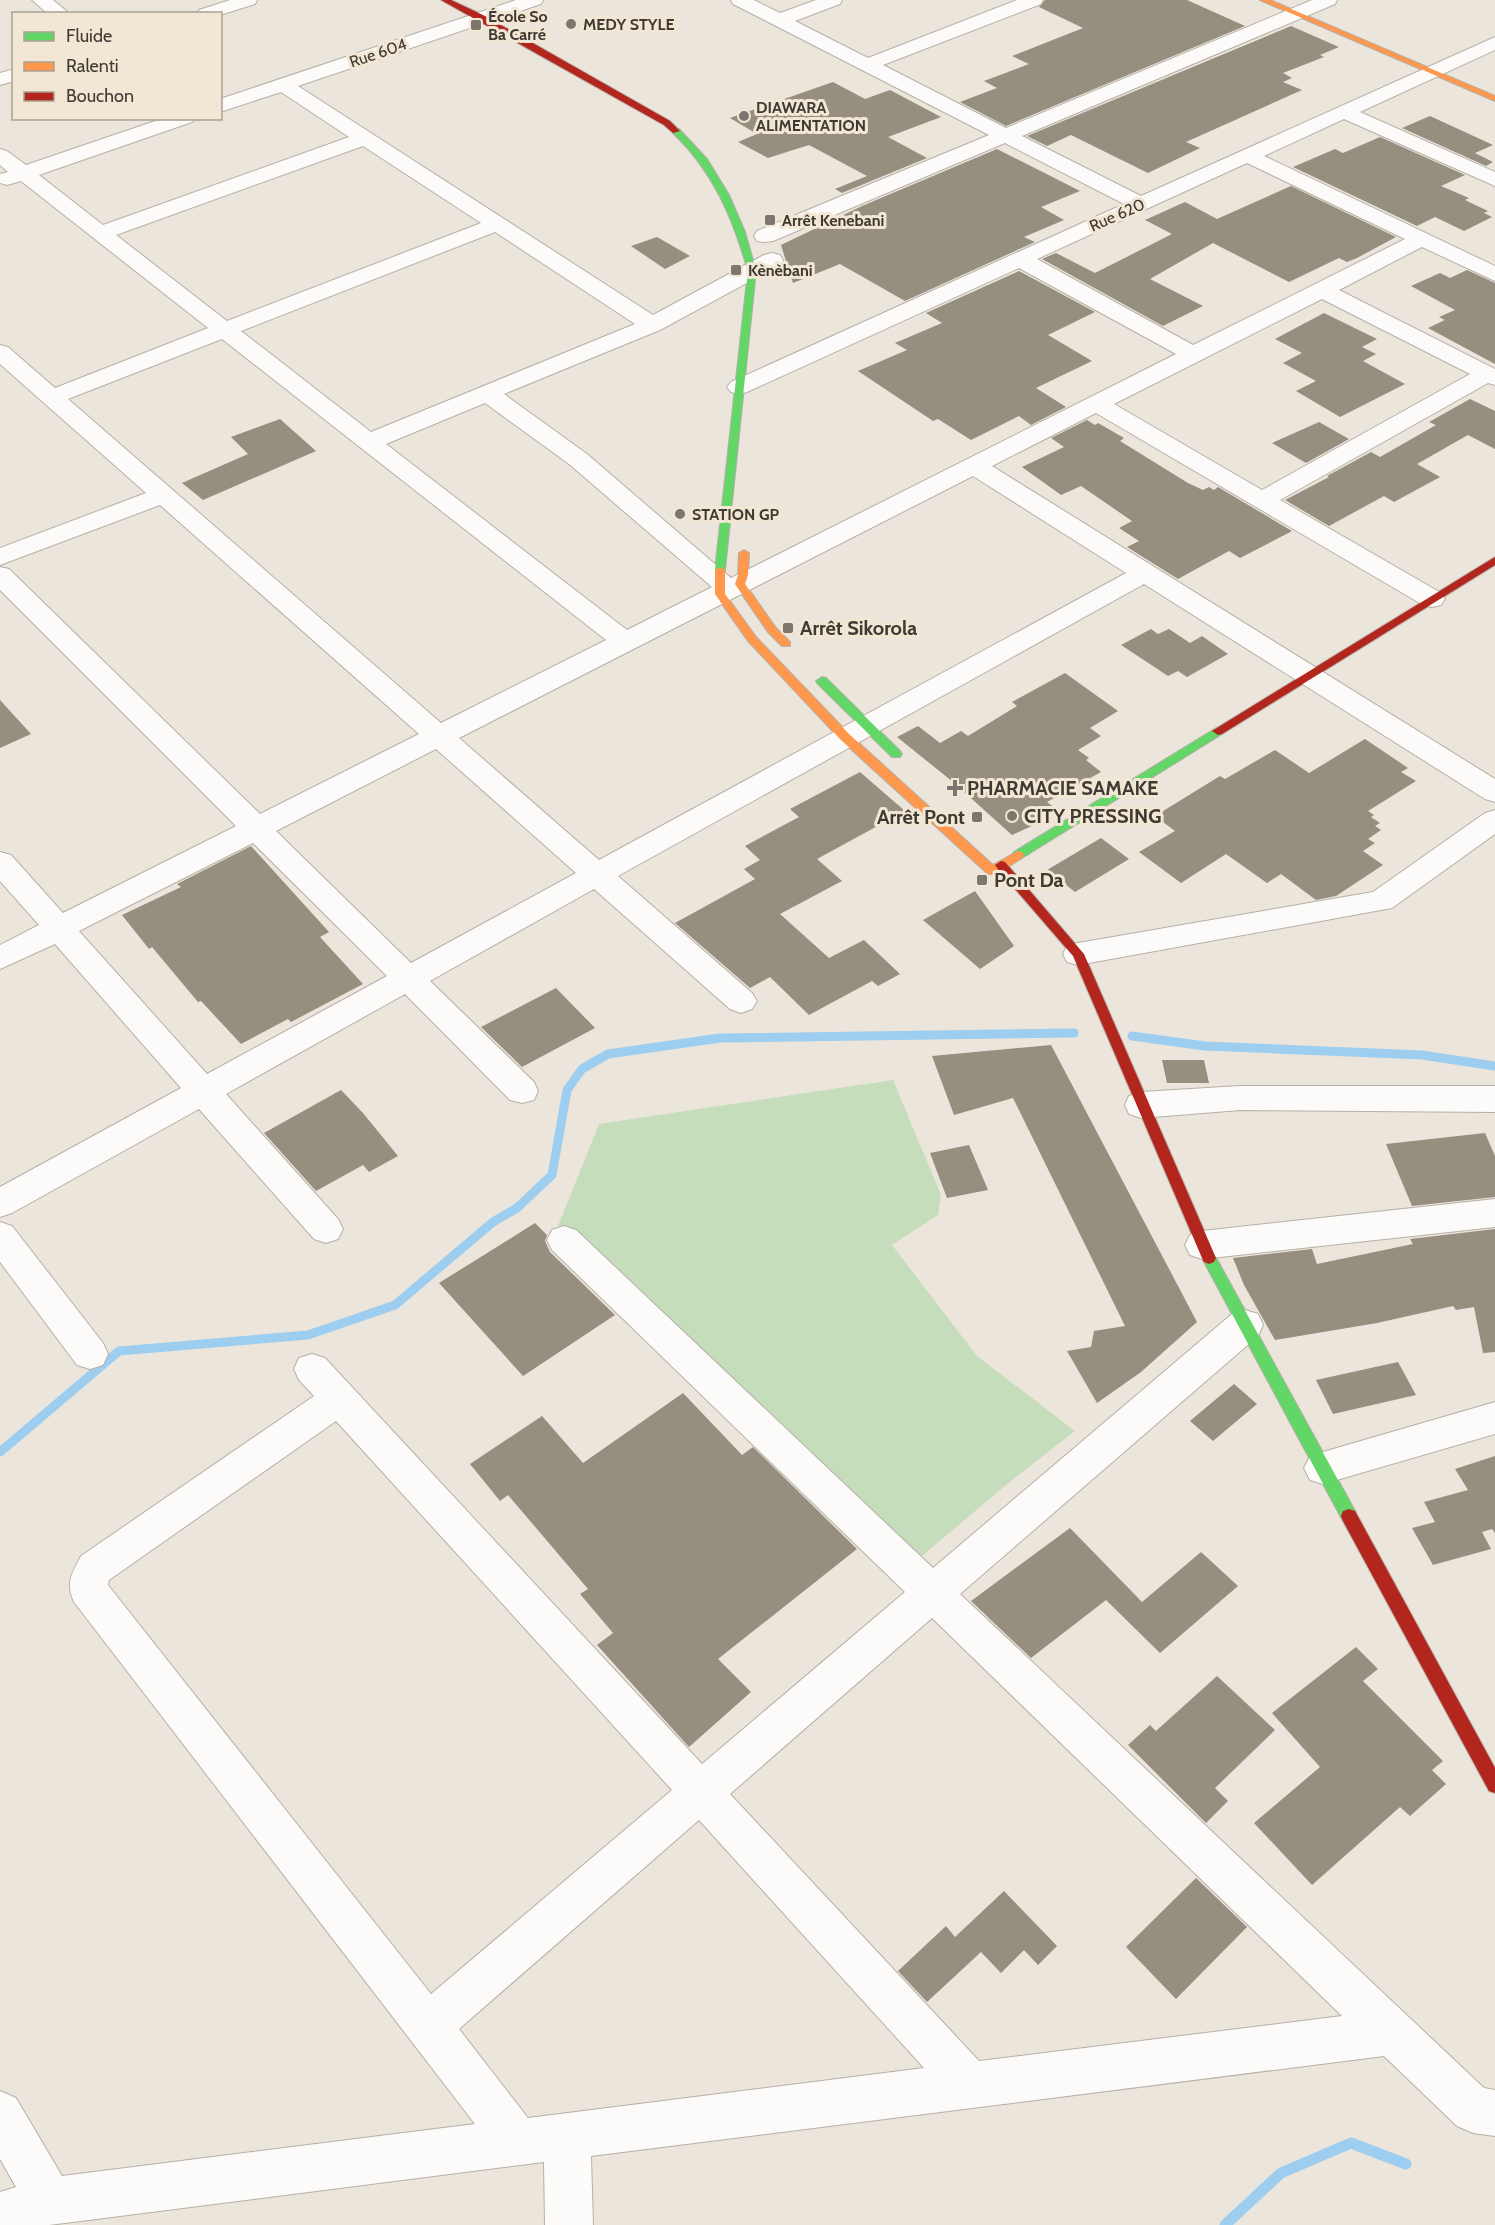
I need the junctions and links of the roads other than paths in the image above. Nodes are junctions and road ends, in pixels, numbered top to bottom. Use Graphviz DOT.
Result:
graph roads {
  1 [pos="41,0"];
  2 [pos="249,0"];
  3 [pos="445,0"];
  4 [pos="469,0"];
  5 [pos="534,0"];
  6 [pos="740,0"];
  7 [pos="833,0"];
  8 [pos="1034,0"];
  9 [pos="1264,0"];
  10 [pos="1328,0"];
  11 [pos="58,12"];
  12 [pos="212,12"];
  13 [pos="1296,14"];
  14 [pos="489,15"];
  15 [pos="779,20"];
  16 [pos="1495,43"];
  17 [pos="866,65"];
  18 [pos="606,72"];
  19 [pos="1432,72"];
  20 [pos="283,85"];
  21 [pos="1495,99"];
  22 [pos="222,105"];
  23 [pos="1344,112"];
  24 [pos="179,120"];
  25 [pos="1005,136"];
  26 [pos="365,138"];
  27 [pos="0,155"];
  28 [pos="1248,156"];
  29 [pos="23,173"];
  30 [pos="1495,180"];
  31 [pos="0,181"];
  32 [pos="1140,204"];
  33 [pos="497,224"];
  34 [pos="763,231"];
  35 [pos="100,233"];
  36 [pos="1422,239"];
  37 [pos="1020,259"];
  38 [pos="765,267"];
  39 [pos="1495,274"];
  40 [pos="1322,290"];
  41 [pos="652,325"];
  42 [pos="225,330"];
  43 [pos="0,352"];
  44 [pos="1194,355"];
  45 [pos="1491,376"];
  46 [pos="739,387"];
  47 [pos="487,393"];
  48 [pos="52,397"];
  49 [pos="1097,404"];
  50 [pos="369,442"];
  51 [pos="974,466"];
  52 [pos="164,495"];
  53 [pos="1262,500"];
  54 [pos="746,537"];
  55 [pos="0,557"];
  56 [pos="1495,560"];
  57 [pos="1145,573"];
  58 [pos="0,575"];
  59 [pos="727,587"];
  60 [pos="1432,598"];
  61 [pos="626,642"];
  62 [pos="796,654"];
  63 [pos="811,670"];
  64 [pos="1308,675"];
  65 [pos="855,732"];
  66 [pos="439,736"];
  67 [pos="908,765"];
  68 [pos="1495,792"];
  69 [pos="1495,820"];
  70 [pos="256,829"];
  71 [pos="0,862"];
  72 [pos="1001,862"];
  73 [pos="597,874"];
  74 [pos="59,928"];
  75 [pos="1078,954"];
  76 [pos="0,958"];
  77 [pos="408,978"];
  78 [pos="741,1000"];
  79 [pos="203,1091"];
  80 [pos="522,1091"];
  81 [pos="1495,1099"];
  82 [pos="1142,1105"];
  83 [pos="0,1203"];
  84 [pos="1495,1213"];
  85 [pos="326,1229"];
  86 [pos="0,1236"];
  87 [pos="564,1240"];
  88 [pos="1202,1245"];
  89 [pos="1245,1325"];
  90 [pos="90,1354"];
  91 [pos="312,1369"];
  92 [pos="339,1399"];
  93 [pos="1495,1418"];
  94 [pos="1323,1468"];
  95 [pos="933,1593"];
  96 [pos="1495,1785"];
  97 [pos="701,1793"];
  98 [pos="428,2027"];
  99 [pos="1392,2032"];
  100 [pos="970,2085"];
  101 [pos="1495,2113"];
  102 [pos="0,2114"];
  103 [pos="567,2136"];
  104 [pos="518,2142"];
  105 [pos="50,2201"];
  106 [pos="0,2216"];
  107 [pos="569,2225"];
  1 -- 11 [label="street"];
  2 -- 12 [label="street"];
  3 -- 14 [label="main road"];
  4 -- 14 [label="main road"];
  5 -- 14 [label="street, Rue 604"];
  6 -- 15 [label="street"];
  7 -- 15 [label="street"];
  8 -- 17 [label="street"];
  9 -- 13 [label="main road"];
  10 -- 13 [label="street"];
  13 -- 19 [label="main road"];
  13 -- 25 [label="street"];
  14 -- 18 [label="main road"];
  14 -- 20 [label="street, Rue 604"];
  14 -- 38 [label="main road"];
  15 -- 17 [label="street"];
  16 -- 19 [label="street, Rue 620"];
  17 -- 25 [label="street"];
  19 -- 21 [label="main road"];
  19 -- 23 [label="street, Rue 620"];
  20 -- 22 [label="street, Rue 604"];
  20 -- 26 [label="street"];
  23 -- 28 [label="street, Rue 620"];
  23 -- 30 [label="street"];
  24 -- 29 [label="street"];
  25 -- 32 [label="street"];
  25 -- 34 [label="street"];
  26 -- 33 [label="street"];
  26 -- 35 [label="street"];
  27 -- 29 [label="street"];
  28 -- 32 [label="street, Rue 620"];
  28 -- 36 [label="street"];
  29 -- 31 [label="street"];
  29 -- 35 [label="street"];
  32 -- 37 [label="street, Rue 620"];
  33 -- 41 [label="street"];
  33 -- 42 [label="street"];
  34 -- 38 [label="main road"];
  35 -- 42 [label="street"];
  36 -- 39 [label="street"];
  36 -- 40 [label="street"];
  37 -- 44 [label="street"];
  37 -- 46 [label="street, Rue 620"];
  38 -- 41 [label="street"];
  38 -- 46 [label="main road"];
  40 -- 44 [label="street"];
  40 -- 45 [label="street"];
  41 -- 47 [label="street"];
  42 -- 48 [label="street"];
  42 -- 50 [label="street"];
  43 -- 48 [label="street"];
  44 -- 49 [label="street"];
  45 -- 53 [label="street"];
  46 -- 59 [label="main road"];
  47 -- 50 [label="street"];
  47 -- 59 [label="street"];
  48 -- 52 [label="street"];
  49 -- 51 [label="street"];
  49 -- 53 [label="street"];
  50 -- 61 [label="street"];
  51 -- 57 [label="street"];
  51 -- 59 [label="street"];
  52 -- 55 [label="street"];
  52 -- 66 [label="street"];
  53 -- 60 [label="street"];
  54 -- 59 [label="main road"];
  56 -- 60 [label="main road"];
  57 -- 64 [label="street"];
  57 -- 65 [label="street"];
  58 -- 70 [label="street"];
  59 -- 61 [label="street"];
  59 -- 62 [label="main road"];
  59 -- 65 [label="main road"];
  60 -- 64 [label="main road"];
  61 -- 66 [label="street"];
  63 -- 65 [label="main road"];
  64 -- 68 [label="street"];
  64 -- 72 [label="main road"];
  65 -- 67 [label="main road"];
  65 -- 72 [label="main road"];
  65 -- 73 [label="street"];
  66 -- 70 [label="street"];
  66 -- 73 [label="street"];
  69 -- 75 [label="street"];
  70 -- 74 [label="street"];
  70 -- 77 [label="street"];
  71 -- 74 [label="street"];
  72 -- 75 [label="main road"];
  73 -- 77 [label="street"];
  73 -- 78 [label="street"];
  74 -- 76 [label="street"];
  74 -- 79 [label="street"];
  75 -- 82 [label="main road"];
  77 -- 79 [label="street"];
  77 -- 80 [label="street"];
  79 -- 83 [label="street"];
  79 -- 85 [label="street"];
  81 -- 82 [label="street"];
  82 -- 88 [label="main road"];
  84 -- 88 [label="street"];
  86 -- 90 [label="street"];
  87 -- 95 [label="street"];
  88 -- 89 [label="main road"];
  89 -- 94 [label="main road"];
  89 -- 95 [label="street"];
  91 -- 92 [label="street"];
  92 -- 97 [label="street"];
  92 -- 98 [label="street"];
  93 -- 94 [label="street"];
  94 -- 96 [label="main road"];
  95 -- 97 [label="street"];
  95 -- 99 [label="street"];
  97 -- 98 [label="street"];
  97 -- 100 [label="street"];
  98 -- 104 [label="street"];
  99 -- 100 [label="street"];
  99 -- 101 [label="street"];
  100 -- 103 [label="street"];
  102 -- 105 [label="street"];
  103 -- 104 [label="street"];
  103 -- 107 [label="street"];
  104 -- 105 [label="street"];
  105 -- 106 [label="street"];
}
